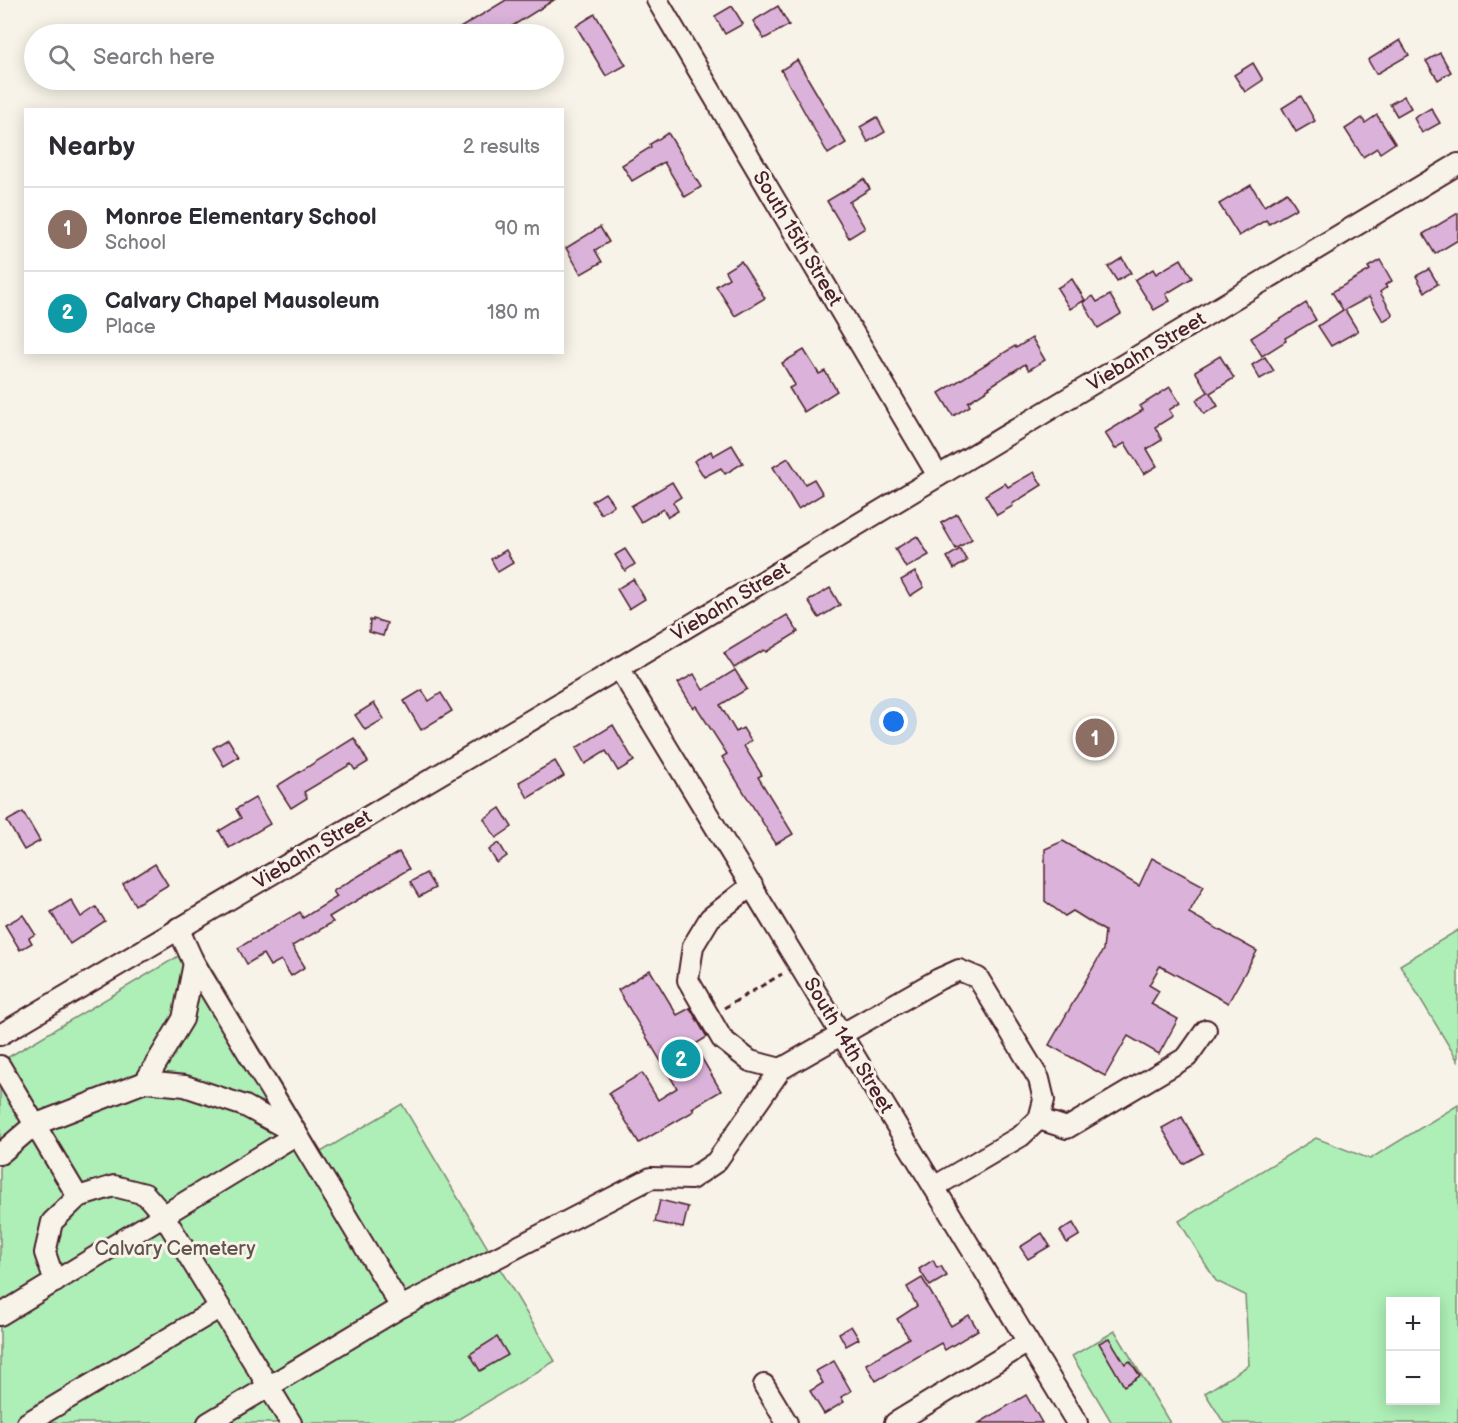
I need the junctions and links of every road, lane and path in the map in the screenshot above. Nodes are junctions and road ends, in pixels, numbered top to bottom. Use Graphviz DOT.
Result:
graph roads {
  1 [pos="657,0"];
  2 [pos="1458,164"];
  3 [pos="938,476"];
  4 [pos="619,668"];
  5 [pos="752,885"];
  6 [pos="178,928"];
  7 [pos="194,963"];
  8 [pos="782,974"];
  9 [pos="720,1010"];
  10 [pos="1206,1030"];
  11 [pos="0,1035"];
  12 [pos="843,1035"];
  13 [pos="0,1066"];
  14 [pos="781,1070"];
  15 [pos="145,1082"];
  16 [pos="1039,1119"];
  17 [pos="34,1125"];
  18 [pos="297,1134"];
  19 [pos="0,1154"];
  20 [pos="934,1187"];
  21 [pos="78,1197"];
  22 [pos="164,1216"];
  23 [pos="55,1282"];
  24 [pos="401,1307"];
  25 [pos="219,1308"];
  26 [pos="0,1315"];
  27 [pos="1028,1342"];
  28 [pos="764,1385"];
  29 [pos="268,1387"];
  30 [pos="27,1423"];
  31 [pos="208,1423"];
  32 [pos="291,1423"];
  33 [pos="787,1423"];
  34 [pos="895,1423"];
  35 [pos="1077,1423"];
  1 -- 3 [label="street, South 15th Street"];
  2 -- 3 [label="street, Viebahn Street"];
  3 -- 4 [label="street, Viebahn Street"];
  4 -- 5 [label="street, South 14th Street"];
  4 -- 6 [label="street, Viebahn Street"];
  5 -- 12 [label="street, South 14th Street"];
  5 -- 14 [label="street"];
  6 -- 7 [label="street"];
  6 -- 11 [label="street, Viebahn Street"];
  7 -- 15 [label="street"];
  7 -- 18 [label="street"];
  8 -- 9 [label="path"];
  10 -- 16 [label="street"];
  12 -- 14 [label="street"];
  12 -- 16 [label="street"];
  12 -- 20 [label="street, South 14th Street"];
  13 -- 17 [label="street"];
  14 -- 24 [label="street"];
  15 -- 17 [label="street"];
  15 -- 18 [label="street"];
  16 -- 20 [label="street"];
  17 -- 19 [label="street"];
  17 -- 21 [label="street"];
  18 -- 22 [label="street"];
  18 -- 24 [label="street"];
  20 -- 27 [label="street, South 14th Street"];
  21 -- 22 [label="street"];
  21 -- 23 [label="street"];
  22 -- 23 [label="street"];
  22 -- 25 [label="street"];
  23 -- 26 [label="street"];
  24 -- 29 [label="street"];
  25 -- 29 [label="street"];
  25 -- 30 [label="street"];
  27 -- 34 [label="street"];
  27 -- 35 [label="street, South 14th Street"];
  28 -- 33 [label="street"];
  29 -- 31 [label="street"];
  29 -- 32 [label="street"];
}
